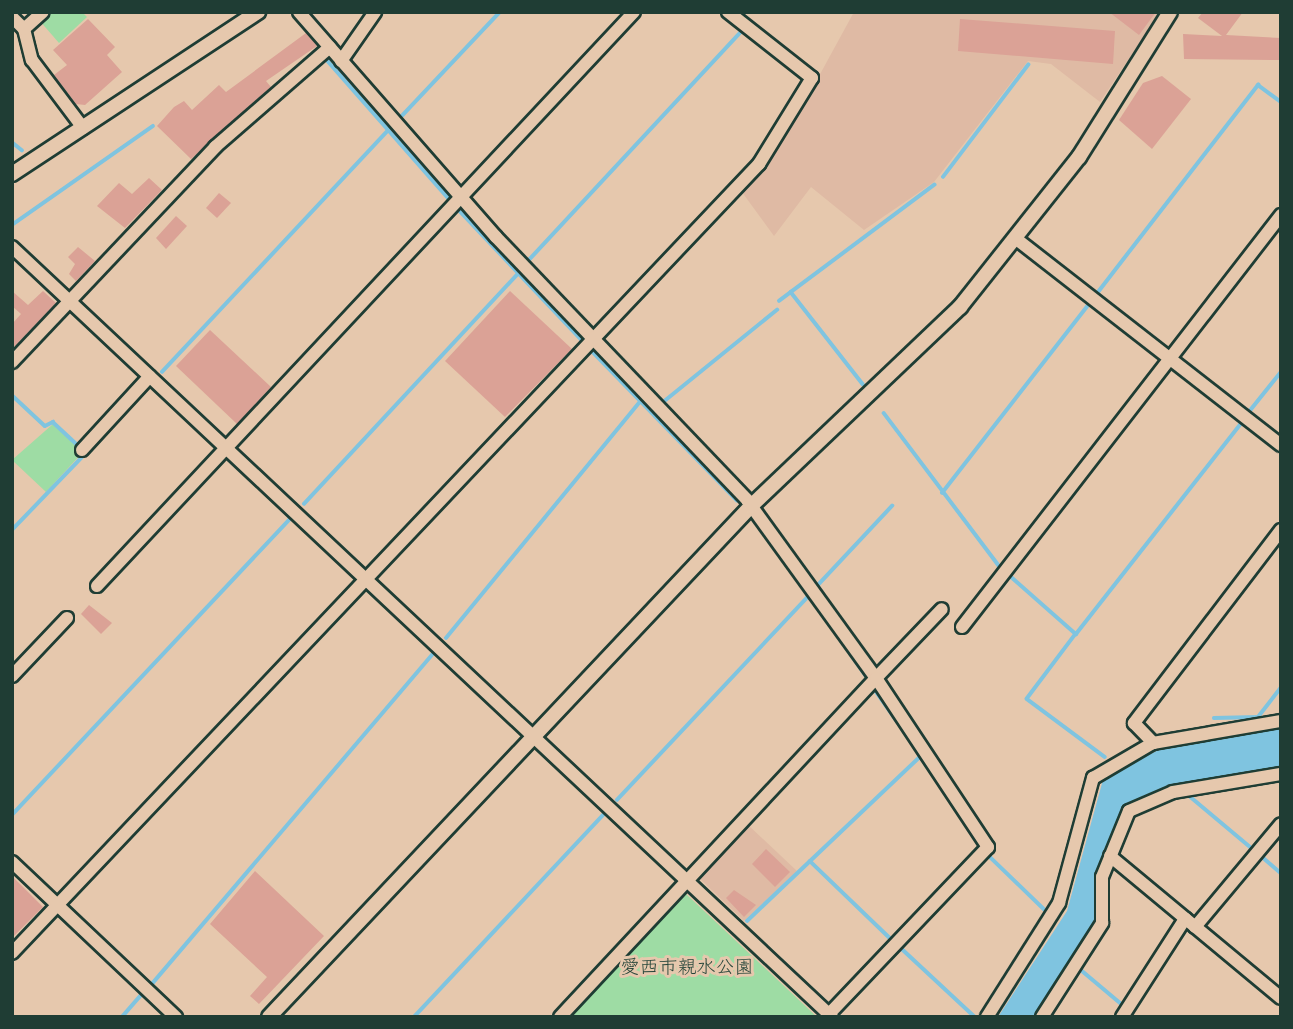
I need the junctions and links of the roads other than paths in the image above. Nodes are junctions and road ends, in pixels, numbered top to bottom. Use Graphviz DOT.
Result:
graph roads {
  1 [pos="43,12"];
  2 [pos="258,12"];
  3 [pos="299,12"];
  4 [pos="374,12"];
  5 [pos="634,12"];
  6 [pos="728,12"];
  7 [pos="1170,12"];
  8 [pos="12,17"];
  9 [pos="24,29"];
  10 [pos="330,47"];
  11 [pos="341,61"];
  12 [pos="83,128"];
  13 [pos="12,174"];
  14 [pos="460,198"];
  15 [pos="1281,215"];
  16 [pos="1015,238"];
  17 [pos="12,247"];
  18 [pos="70,300"];
  19 [pos="591,337"];
  20 [pos="1170,360"];
  21 [pos="12,362"];
  22 [pos="150,376"];
  23 [pos="1281,445"];
  24 [pos="226,449"];
  25 [pos="82,450"];
  26 [pos="751,506"];
  27 [pos="1281,530"];
  28 [pos="366,578"];
  29 [pos="97,586"];
  30 [pos="942,609"];
  31 [pos="67,618"];
  32 [pos="962,626"];
  33 [pos="12,676"];
  34 [pos="876,678"];
  35 [pos="1281,721"];
  36 [pos="534,735"];
  37 [pos="1153,743"];
  38 [pos="1281,774"];
  39 [pos="1281,824"];
  40 [pos="1110,856"];
  41 [pos="12,862"];
  42 [pos="688,881"];
  43 [pos="58,905"];
  44 [pos="1190,923"];
  45 [pos="12,953"];
  46 [pos="1281,998"];
  47 [pos="830,1015"];
  48 [pos="176,1017"];
  49 [pos="269,1017"];
  50 [pos="560,1017"];
  51 [pos="987,1017"];
  52 [pos="1042,1017"];
  53 [pos="1122,1017"];
  1 -- 9 [label="street"];
  2 -- 12 [label="street"];
  3 -- 10 [label="street"];
  4 -- 11 [label="street"];
  5 -- 14 [label="street"];
  6 -- 19 [label="street"];
  7 -- 16 [label="street"];
  8 -- 9 [label="street"];
  9 -- 12 [label="street"];
  10 -- 11 [label="street"];
  10 -- 18 [label="street"];
  11 -- 14 [label="street"];
  12 -- 13 [label="street"];
  14 -- 19 [label="street"];
  14 -- 24 [label="street"];
  15 -- 20 [label="street"];
  16 -- 20 [label="street"];
  16 -- 26 [label="street"];
  17 -- 18 [label="street"];
  18 -- 21 [label="street"];
  18 -- 22 [label="street"];
  19 -- 26 [label="street"];
  19 -- 28 [label="street"];
  20 -- 23 [label="street"];
  20 -- 32 [label="street"];
  22 -- 24 [label="street"];
  22 -- 25 [label="street"];
  24 -- 28 [label="street"];
  24 -- 29 [label="street"];
  26 -- 34 [label="street"];
  26 -- 36 [label="street"];
  27 -- 37 [label="street"];
  28 -- 36 [label="street"];
  28 -- 43 [label="street"];
  30 -- 34 [label="street"];
  31 -- 33 [label="street"];
  34 -- 42 [label="street"];
  34 -- 47 [label="street"];
  35 -- 37 [label="street"];
  36 -- 42 [label="street"];
  36 -- 49 [label="street"];
  37 -- 51 [label="street"];
  38 -- 40 [label="street"];
  39 -- 44 [label="street"];
  40 -- 44 [label="street"];
  40 -- 52 [label="street"];
  41 -- 43 [label="street"];
  42 -- 47 [label="street"];
  42 -- 50 [label="street"];
  43 -- 45 [label="street"];
  43 -- 48 [label="street"];
  44 -- 46 [label="street"];
  44 -- 53 [label="street"];
}
